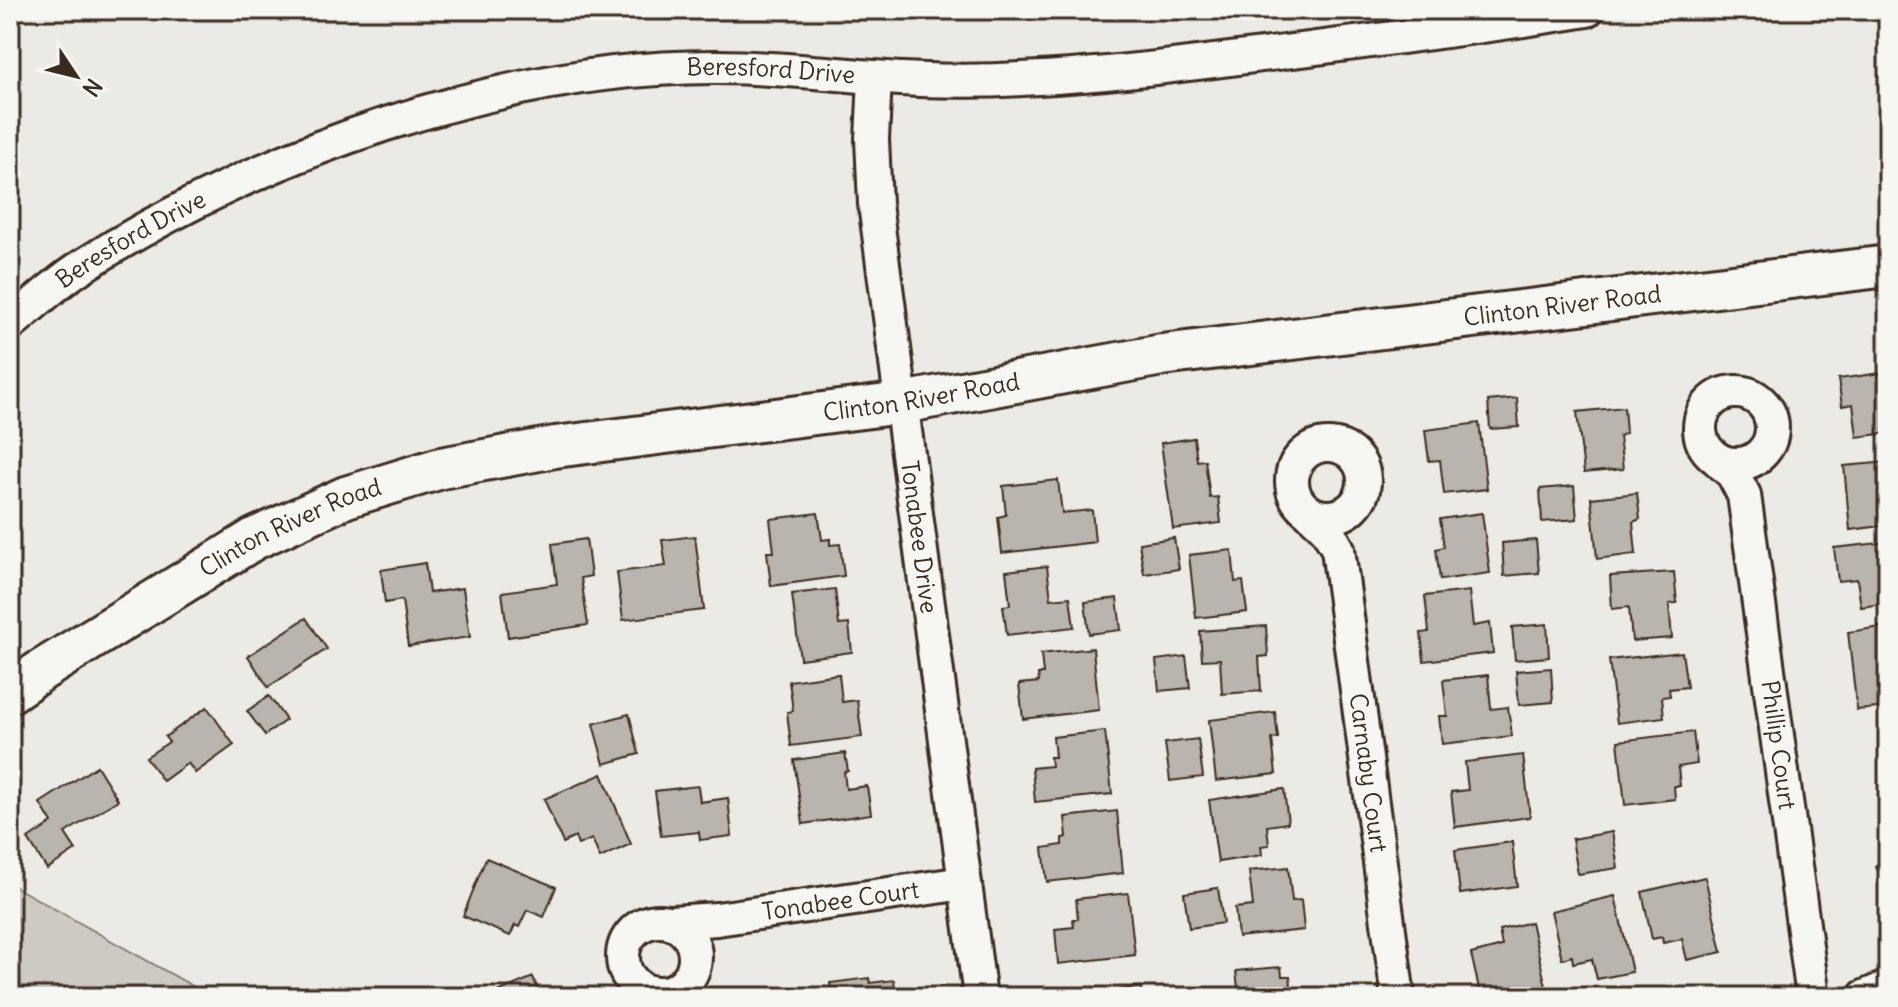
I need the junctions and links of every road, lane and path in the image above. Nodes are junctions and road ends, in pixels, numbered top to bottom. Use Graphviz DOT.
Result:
graph roads {
  1 [pos="1587,10"];
  2 [pos="875,78"];
  3 [pos="1888,266"];
  4 [pos="10,324"];
  5 [pos="902,403"];
  6 [pos="1763,453"];
  7 [pos="1717,459"];
  8 [pos="1744,495"];
  9 [pos="1355,506"];
  10 [pos="1310,513"];
  11 [pos="1338,549"];
  12 [pos="10,692"];
  13 [pos="964,883"];
  14 [pos="717,919"];
  15 [pos="672,922"];
  16 [pos="695,961"];
  17 [pos="1888,987"];
  18 [pos="980,997"];
  19 [pos="1398,997"];
  20 [pos="1813,997"];
  21 [pos="1864,997"];
  1 -- 2 [label="street, Beresford Drive"];
  2 -- 4 [label="street, Beresford Drive"];
  2 -- 5 [label="street, Tonabee Drive"];
  3 -- 5 [label="street, Clinton River Road"];
  5 -- 12 [label="street, Clinton River Road"];
  5 -- 13 [label="street, Tonabee Drive"];
  6 -- 7 [label="street"];
  6 -- 7 [label="street, Phillip Court"];
  6 -- 8 [label="street, Phillip Court"];
  7 -- 8 [label="street, Phillip Court"];
  8 -- 20 [label="street, Phillip Court"];
  9 -- 10 [label="street"];
  9 -- 10 [label="street, Carnaby Court"];
  9 -- 11 [label="street, Carnaby Court"];
  10 -- 11 [label="street, Carnaby Court"];
  11 -- 19 [label="street, Carnaby Court"];
  13 -- 14 [label="street, Tonabee Court"];
  13 -- 18 [label="street, Tonabee Drive"];
  14 -- 15 [label="street, Tonabee Court"];
  14 -- 16 [label="street, Tonabee Court"];
  15 -- 16 [label="street"];
  15 -- 16 [label="street, Tonabee Court"];
  17 -- 21 [label="street"];
}
